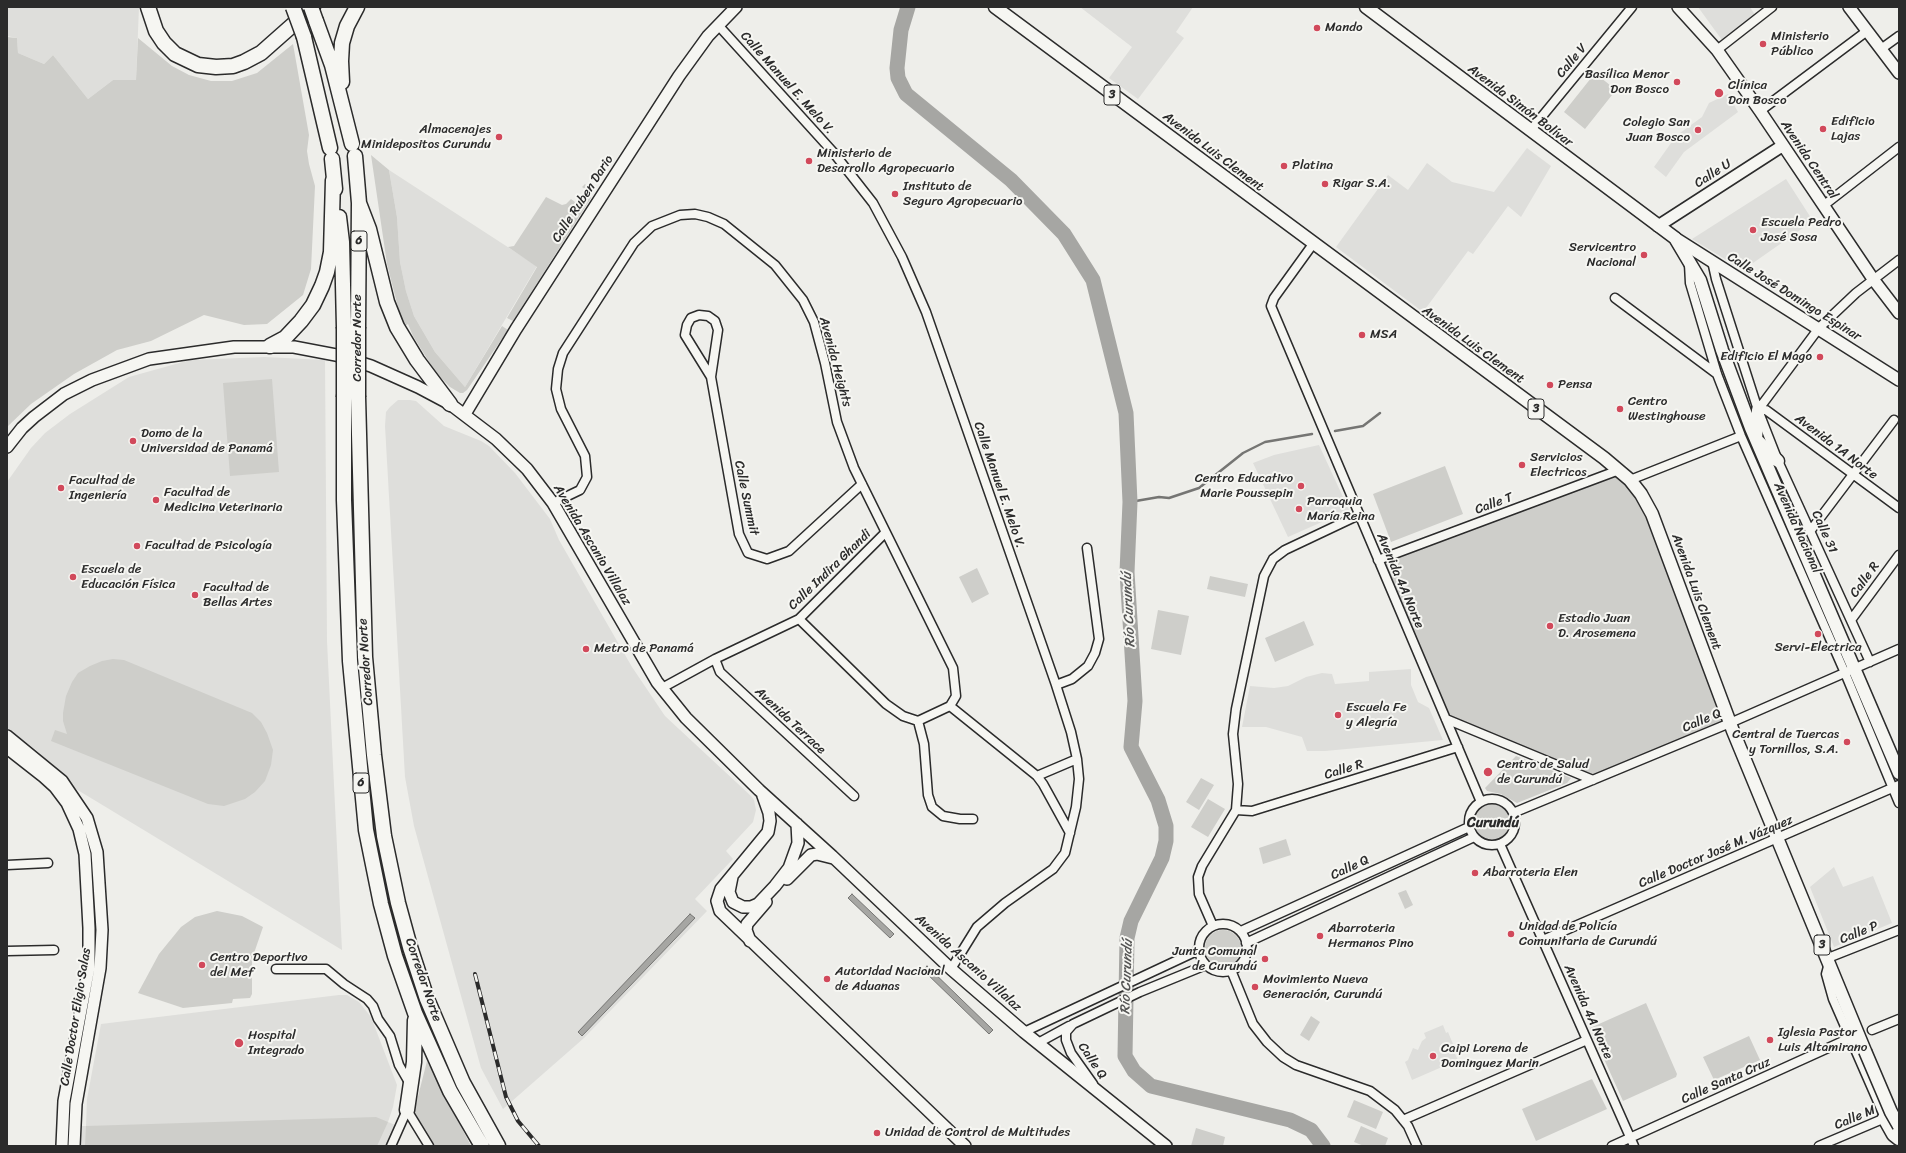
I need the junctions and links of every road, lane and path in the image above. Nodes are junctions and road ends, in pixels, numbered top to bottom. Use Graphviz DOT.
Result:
graph roads {
  1 [pos="148,7"];
  2 [pos="158,7"];
  3 [pos="293,7"];
  4 [pos="312,7"];
  5 [pos="357,7"];
  6 [pos="736,7"];
  7 [pos="995,7"];
  8 [pos="1366,7"];
  9 [pos="1632,7"];
  10 [pos="1678,7"];
  11 [pos="1772,7"];
  12 [pos="1851,8"];
  13 [pos="718,25"];
  14 [pos="1867,31"];
  15 [pos="1899,36"];
  16 [pos="1881,49"];
  17 [pos="1717,50"];
  18 [pos="182,59"];
  19 [pos="1899,73"];
  20 [pos="344,110"];
  21 [pos="1760,111"];
  22 [pos="1530,131"];
  23 [pos="1782,146"];
  24 [pos="1899,147"];
  25 [pos="333,180"];
  26 [pos="359,203"];
  27 [pos="1823,206"];
  28 [pos="1658,226"];
  29 [pos="1674,238"];
  30 [pos="1313,244"];
  31 [pos="1689,260"];
  32 [pos="1899,260"];
  33 [pos="1712,261"];
  34 [pos="1873,279"];
  35 [pos="1615,298"];
  36 [pos="1899,313"];
  37 [pos="1819,328"];
  38 [pos="270,346"];
  39 [pos="1716,374"];
  40 [pos="711,377"];
  41 [pos="1899,380"];
  42 [pos="450,404"];
  43 [pos="1758,410"];
  44 [pos="465,414"];
  45 [pos="1894,420"];
  46 [pos="1741,436"];
  47 [pos="1756,439"];
  48 [pos="7,447"];
  49 [pos="1778,461"];
  50 [pos="1619,470"];
  51 [pos="1852,475"];
  52 [pos="1630,480"];
  53 [pos="862,484"];
  54 [pos="553,503"];
  55 [pos="1899,508"];
  56 [pos="1359,515"];
  57 [pos="1811,530"];
  58 [pos="885,533"];
  59 [pos="1087,548"];
  60 [pos="1899,554"];
  61 [pos="1378,560"];
  62 [pos="799,619"];
  63 [pos="1851,620"];
  64 [pos="1899,649"];
  65 [pos="715,659"];
  66 [pos="1870,662"];
  67 [pos="1851,671"];
  68 [pos="1056,685"];
  69 [pos="662,688"];
  70 [pos="950,706"];
  71 [pos="1446,719"];
  72 [pos="918,721"];
  73 [pos="1730,723"];
  74 [pos="7,736"];
  75 [pos="1458,747"];
  76 [pos="7,748"];
  77 [pos="1077,759"];
  78 [pos="1899,773"];
  79 [pos="1037,776"];
  80 [pos="1592,780"];
  81 [pos="1896,786"];
  82 [pos="759,790"];
  83 [pos="854,796"];
  84 [pos="1481,802"];
  85 [pos="1899,802"];
  86 [pos="1236,810"];
  87 [pos="1513,813"];
  88 [pos="973,819"];
  89 [pos="797,824"];
  90 [pos="1469,827"];
  91 [pos="1070,832"];
  92 [pos="1474,837"];
  93 [pos="1778,838"];
  94 [pos="1500,844"];
  95 [pos="835,858"];
  96 [pos="48,863"];
  97 [pos="7,865"];
  98 [pos="734,873"];
  99 [pos="1213,926"];
  100 [pos="1899,930"];
  101 [pos="1241,932"];
  102 [pos="1543,940"];
  103 [pos="750,941"];
  104 [pos="1246,943"];
  105 [pos="54,950"];
  106 [pos="1199,950"];
  107 [pos="7,951"];
  108 [pos="1829,960"];
  109 [pos="1206,964"];
  110 [pos="276,969"];
  111 [pos="951,969"];
  112 [pos="1231,970"];
  113 [pos="415,1013"];
  114 [pos="1899,1019"];
  115 [pos="1073,1024"];
  116 [pos="1872,1030"];
  117 [pos="1024,1032"];
  118 [pos="1850,1038"];
  119 [pos="1587,1040"];
  120 [pos="1038,1043"];
  121 [pos="412,1086"];
  122 [pos="1098,1091"];
  123 [pos="407,1110"];
  124 [pos="1899,1116"];
  125 [pos="1885,1118"];
  126 [pos="1403,1120"];
  127 [pos="1899,1126"];
  128 [pos="1631,1138"];
  129 [pos="1899,1138"];
  130 [pos="62,1146"];
  131 [pos="74,1146"];
  132 [pos="391,1146"];
  133 [pos="429,1146"];
  134 [pos="482,1146"];
  135 [pos="498,1146"];
  136 [pos="965,1146"];
  137 [pos="1166,1146"];
  138 [pos="1417,1146"];
  139 [pos="1612,1146"];
  140 [pos="1634,1146"];
  141 [pos="1819,1146"];
  1 -- 18 [label="highway"];
  2 -- 18 [label="highway"];
  3 -- 25 [label="highway, Corredor Norte / 6, bridge"];
  4 -- 18 [label="highway"];
  4 -- 20 [label="highway, Corredor Norte / 6, bridge"];
  5 -- 20 [label="highway"];
  6 -- 13 [label="main road, Calle Ruben Dario"];
  7 -- 30 [label="main road, Avenida Luis Clement / 3"];
  8 -- 22 [label="main road, Avenida Simón Bolívar"];
  9 -- 22 [label="street, Calle V"];
  10 -- 17 [label="main road, Avenida Central"];
  11 -- 17 [label="street"];
  12 -- 14 [label="main road"];
  13 -- 44 [label="main road, Calle Ruben Dario"];
  13 -- 68 [label="street, Calle Manuel E. Melo V."];
  14 -- 16 [label="main road"];
  14 -- 21 [label="street"];
  15 -- 16 [label="street"];
  16 -- 19 [label="main road"];
  17 -- 21 [label="main road, Avenida Central"];
  20 -- 26 [label="highway, Corredor Norte / 6"];
  21 -- 23 [label="main road, Avenida Central"];
  22 -- 28 [label="main road, Avenida Simón Bolívar"];
  23 -- 27 [label="main road, Avenida Central"];
  23 -- 28 [label="main road, Calle U"];
  24 -- 27 [label="street"];
  25 -- 38 [label="highway"];
  25 -- 113 [label="highway, Corredor Norte / 6, bridge"];
  26 -- 42 [label="highway"];
  26 -- 135 [label="highway, Corredor Norte / 6, bridge"];
  27 -- 34 [label="main road, Avenida Central"];
  28 -- 29 [label="main road, Avenida Nacional"];
  29 -- 31 [label="main road, Avenida Nacional"];
  29 -- 33 [label="main road, Calle José Domingo Espinar"];
  30 -- 50 [label="main road, Avenida Luis Clement / 3"];
  30 -- 56 [label="street, Avenida 4A Norte"];
  31 -- 39 [label="street, Avenida Nacional"];
  31 -- 47 [label="main road, Avenida Nacional"];
  32 -- 34 [label="street"];
  33 -- 37 [label="main road, Calle José Domingo Espinar"];
  33 -- 43 [label="street, Calle 31"];
  34 -- 36 [label="main road, Avenida Central"];
  34 -- 37 [label="street"];
  35 -- 39 [label="street"];
  37 -- 41 [label="main road, Calle José Domingo Espinar"];
  37 -- 43 [label="street"];
  38 -- 42 [label="main road, Avenida Ascanio Villalaz"];
  38 -- 48 [label="main road, Avenida Ascanio Villalaz"];
  39 -- 46 [label="street, Avenida Nacional"];
  40 -- 40 [label="street"];
  40 -- 53 [label="street, Calle Summit"];
  42 -- 44 [label="main road, Avenida Ascanio Villalaz"];
  43 -- 47 [label="main road"];
  43 -- 49 [label="street, Calle 31"];
  43 -- 51 [label="street, Avenida 1A Norte"];
  44 -- 54 [label="main road, Avenida Ascanio Villalaz"];
  45 -- 51 [label="street"];
  46 -- 52 [label="street"];
  46 -- 67 [label="street, Avenida Nacional"];
  47 -- 49 [label="main road"];
  47 -- 67 [label="main road, Avenida Nacional"];
  49 -- 57 [label="street, Calle 31"];
  50 -- 52 [label="main road, Avenida Luis Clement / 3"];
  50 -- 61 [label="street, Calle T"];
  51 -- 55 [label="street, Avenida 1A Norte"];
  51 -- 57 [label="street"];
  52 -- 73 [label="main road, Avenida Luis Clement / 3"];
  53 -- 54 [label="street, Avenida Heights"];
  53 -- 58 [label="street, Avenida Heights"];
  54 -- 69 [label="main road, Avenida Ascanio Villalaz"];
  56 -- 61 [label="street, Avenida 4A Norte"];
  56 -- 86 [label="street"];
  57 -- 63 [label="street, Calle 31"];
  58 -- 62 [label="street, Calle Indira Ghandi"];
  58 -- 70 [label="street, Avenida Heights"];
  59 -- 68 [label="street"];
  60 -- 63 [label="street, Calle R"];
  61 -- 71 [label="street, Avenida 4A Norte"];
  62 -- 65 [label="street, Calle Indira Ghandi"];
  62 -- 72 [label="street"];
  63 -- 66 [label="street, Calle 31"];
  64 -- 66 [label="street, Calle Q"];
  65 -- 69 [label="street, Calle Indira Ghandi"];
  65 -- 83 [label="street, Avenida Terrace"];
  66 -- 67 [label="street, Calle Q"];
  67 -- 73 [label="street, Calle Q"];
  67 -- 78 [label="main road, Avenida Nacional"];
  67 -- 81 [label="street, Avenida Nacional"];
  68 -- 77 [label="street, Calle Manuel E. Melo V."];
  69 -- 82 [label="main road, Avenida Ascanio Villalaz"];
  70 -- 72 [label="street"];
  70 -- 79 [label="street"];
  71 -- 75 [label="street, Avenida 4A Norte"];
  71 -- 80 [label="street"];
  72 -- 88 [label="street"];
  73 -- 80 [label="street, Calle Q"];
  73 -- 93 [label="main road, Avenida Luis Clement / 3"];
  74 -- 131 [label="main road, Calle Doctor Eligio Salas"];
  75 -- 84 [label="street, Avenida 4A Norte"];
  75 -- 86 [label="street, Calle R"];
  76 -- 130 [label="main road, Calle Doctor Eligio Salas"];
  77 -- 79 [label="street"];
  77 -- 91 [label="street, Calle Manuel E. Melo V."];
  79 -- 91 [label="street"];
  80 -- 87 [label="street, Calle Q"];
  81 -- 85 [label="street, Avenida Nacional"];
  81 -- 93 [label="street, Calle Doctor José M. Vázquez"];
  82 -- 89 [label="main road, Avenida Ascanio Villalaz"];
  82 -- 98 [label="main road, Avenida Ascanio Villalaz"];
  84 -- 87 [label="street"];
  84 -- 90 [label="street"];
  86 -- 99 [label="street"];
  87 -- 94 [label="street"];
  89 -- 95 [label="main road, Avenida Ascanio Villalaz"];
  89 -- 98 [label="main road"];
  90 -- 92 [label="street"];
  90 -- 101 [label="street, Calle Q"];
  91 -- 111 [label="street, Calle Manuel E. Melo V."];
  92 -- 94 [label="street"];
  92 -- 104 [label="street, Calle Q"];
  93 -- 102 [label="street, Calle Doctor José M. Vázquez"];
  93 -- 108 [label="main road, Avenida Luis Clement / 3"];
  94 -- 102 [label="street, Avenida 4A Norte"];
  95 -- 103 [label="main road"];
  95 -- 111 [label="main road, Avenida Ascanio Villalaz"];
  96 -- 97 [label="street"];
  98 -- 103 [label="main road, Avenida Ascanio Villalaz"];
  99 -- 101 [label="street"];
  99 -- 106 [label="street"];
  100 -- 108 [label="street, Calle P"];
  101 -- 104 [label="street"];
  102 -- 119 [label="street, Avenida 4A Norte"];
  103 -- 136 [label="main road, Avenida Ascanio Villalaz"];
  104 -- 112 [label="street"];
  105 -- 107 [label="street"];
  106 -- 109 [label="street"];
  106 -- 117 [label="street"];
  108 -- 118 [label="street"];
  108 -- 127 [label="main road, Avenida Luis Clement / 3, bridge"];
  109 -- 112 [label="street"];
  109 -- 115 [label="street"];
  110 -- 121 [label="street"];
  111 -- 117 [label="main road, Avenida Ascanio Villalaz"];
  112 -- 126 [label="street"];
  113 -- 121 [label="highway"];
  113 -- 134 [label="highway, Corredor Norte / 6"];
  114 -- 116 [label="street"];
  115 -- 120 [label="street"];
  115 -- 122 [label="street, Calle Q"];
  117 -- 120 [label="main road, Avenida Ascanio Villalaz"];
  118 -- 125 [label="street"];
  118 -- 128 [label="street, Calle Santa Cruz"];
  119 -- 126 [label="street"];
  119 -- 128 [label="street, Avenida 4A Norte"];
  120 -- 122 [label="main road, Avenida Ascanio Villalaz"];
  121 -- 123 [label="highway"];
  122 -- 137 [label="main road, Avenida Ascanio Villalaz"];
  123 -- 132 [label="street"];
  123 -- 133 [label="street"];
  124 -- 125 [label="street, Calle M"];
  125 -- 129 [label="highway"];
  125 -- 141 [label="street, Calle M"];
  126 -- 138 [label="street"];
  128 -- 139 [label="street, Calle Santa Cruz"];
  128 -- 140 [label="street, Avenida 4A Norte"];
}
